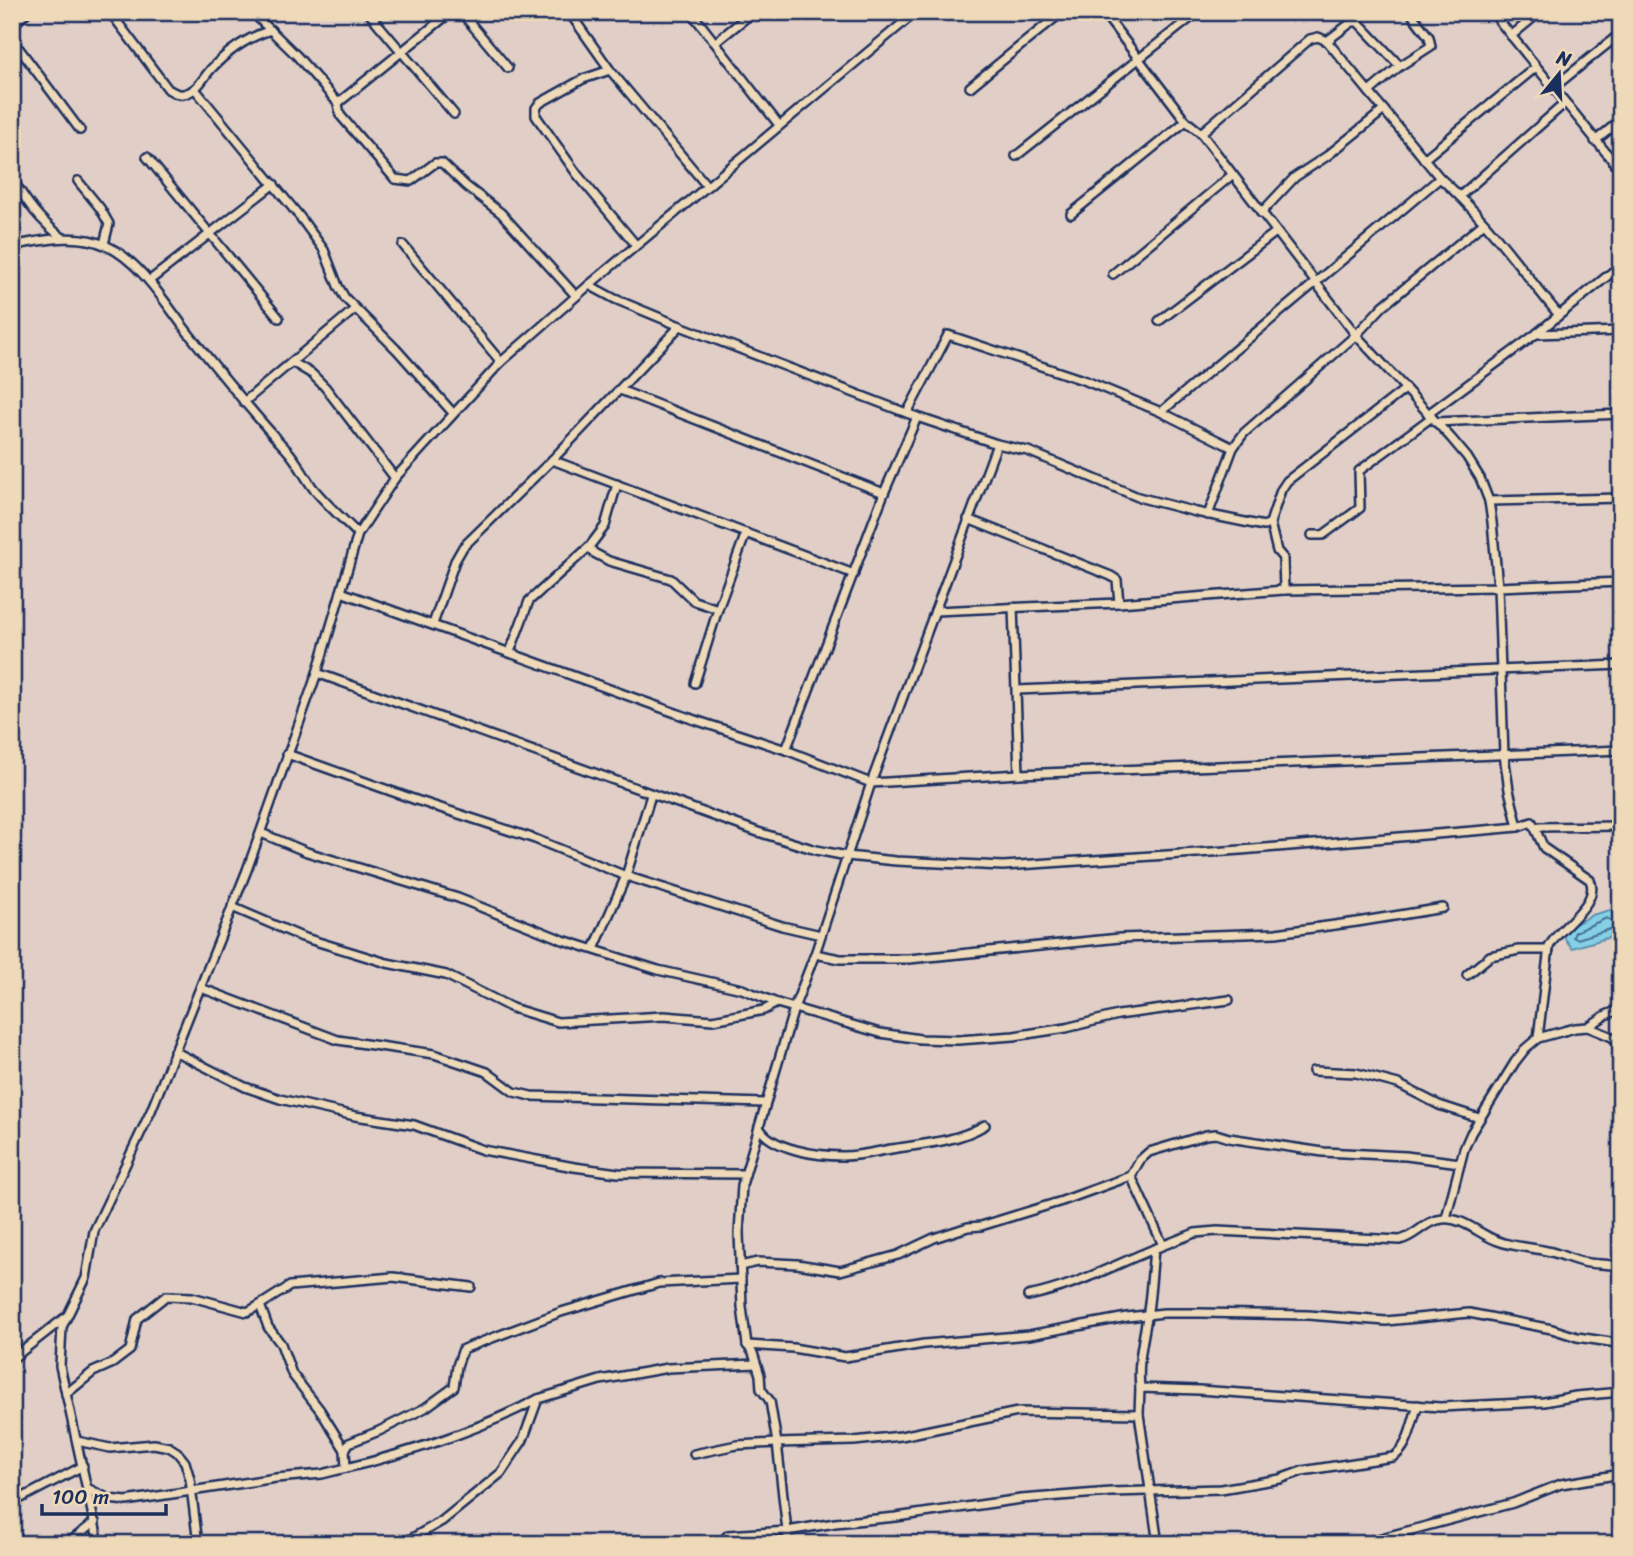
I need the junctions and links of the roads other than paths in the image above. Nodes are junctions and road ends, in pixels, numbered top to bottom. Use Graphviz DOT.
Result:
graph roads {
  1 [pos="27,12"];
  2 [pos="110,12"];
  3 [pos="252,12"];
  4 [pos="368,12"];
  5 [pos="452,12"];
  6 [pos="461,12"];
  7 [pos="569,12"];
  8 [pos="691,12"];
  9 [pos="753,12"];
  10 [pos="916,12"];
  11 [pos="1062,12"];
  12 [pos="1102,12"];
  13 [pos="1198,12"];
  14 [pos="1416,12"];
  15 [pos="1492,12"];
  16 [pos="1539,12"];
  17 [pos="12,26"];
  18 [pos="271,30"];
  19 [pos="1621,33"];
  20 [pos="1511,36"];
  21 [pos="12,39"];
  22 [pos="1326,41"];
  23 [pos="716,42"];
  24 [pos="401,52"];
  25 [pos="1139,61"];
  26 [pos="1400,66"];
  27 [pos="1536,67"];
  28 [pos="508,68"];
  29 [pos="610,71"];
  30 [pos="970,87"];
  31 [pos="1553,88"];
  32 [pos="195,89"];
  33 [pos="1368,92"];
  34 [pos="338,103"];
  35 [pos="1565,103"];
  36 [pos="1384,110"];
  37 [pos="454,114"];
  38 [pos="1621,120"];
  39 [pos="1186,121"];
  40 [pos="779,125"];
  41 [pos="80,130"];
  42 [pos="1201,133"];
  43 [pos="1595,141"];
  44 [pos="1016,156"];
  45 [pos="147,158"];
  46 [pos="1424,159"];
  47 [pos="1621,171"];
  48 [pos="1232,175"];
  49 [pos="12,178"];
  50 [pos="1440,178"];
  51 [pos="78,181"];
  52 [pos="274,184"];
  53 [pos="707,186"];
  54 [pos="1460,196"];
  55 [pos="1261,213"];
  56 [pos="1071,214"];
  57 [pos="1484,223"];
  58 [pos="1276,232"];
  59 [pos="210,235"];
  60 [pos="64,238"];
  61 [pos="103,244"];
  62 [pos="404,245"];
  63 [pos="636,245"];
  64 [pos="12,246"];
  65 [pos="1621,265"];
  66 [pos="1113,274"];
  67 [pos="149,281"];
  68 [pos="1314,282"];
  69 [pos="589,285"];
  70 [pos="576,296"];
  71 [pos="355,309"];
  72 [pos="1558,314"];
  73 [pos="279,318"];
  74 [pos="1159,321"];
  75 [pos="680,326"];
  76 [pos="1621,331"];
  77 [pos="1536,334"];
  78 [pos="1356,335"];
  79 [pos="292,362"];
  80 [pos="501,362"];
  81 [pos="620,390"];
  82 [pos="1404,390"];
  83 [pos="244,402"];
  84 [pos="907,412"];
  85 [pos="1161,412"];
  86 [pos="453,413"];
  87 [pos="1621,414"];
  88 [pos="917,417"];
  89 [pos="1431,418"];
  90 [pos="997,444"];
  91 [pos="1233,448"];
  92 [pos="552,460"];
  93 [pos="395,478"];
  94 [pos="617,484"];
  95 [pos="884,493"];
  96 [pos="1621,498"];
  97 [pos="1489,501"];
  98 [pos="1208,514"];
  99 [pos="968,519"];
  100 [pos="1270,523"];
  101 [pos="746,533"];
  102 [pos="358,534"];
  103 [pos="1311,535"];
  104 [pos="589,547"];
  105 [pos="854,574"];
  106 [pos="1621,582"];
  107 [pos="1498,587"];
  108 [pos="1284,590"];
  109 [pos="341,592"];
  110 [pos="1119,603"];
  111 [pos="1013,607"];
  112 [pos="718,609"];
  113 [pos="936,611"];
  114 [pos="433,624"];
  115 [pos="510,652"];
  116 [pos="1621,665"];
  117 [pos="1502,671"];
  118 [pos="317,673"];
  119 [pos="695,683"];
  120 [pos="1017,690"];
  121 [pos="786,750"];
  122 [pos="1621,750"];
  123 [pos="287,754"];
  124 [pos="1504,755"];
  125 [pos="1019,774"];
  126 [pos="872,783"];
  127 [pos="651,795"];
  128 [pos="1621,826"];
  129 [pos="1518,827"];
  130 [pos="1536,827"];
  131 [pos="261,833"];
  132 [pos="847,856"];
  133 [pos="626,876"];
  134 [pos="232,906"];
  135 [pos="1443,908"];
  136 [pos="821,935"];
  137 [pos="594,950"];
  138 [pos="1549,950"];
  139 [pos="814,954"];
  140 [pos="1467,975"];
  141 [pos="201,988"];
  142 [pos="1229,1000"];
  143 [pos="777,1003"];
  144 [pos="794,1008"];
  145 [pos="1621,1009"];
  146 [pos="1588,1027"];
  147 [pos="1538,1038"];
  148 [pos="1621,1045"];
  149 [pos="174,1051"];
  150 [pos="1313,1071"];
  151 [pos="765,1103"];
  152 [pos="1479,1118"];
  153 [pos="985,1125"];
  154 [pos="759,1126"];
  155 [pos="1460,1163"];
  156 [pos="745,1174"];
  157 [pos="1131,1176"];
  158 [pos="1446,1218"];
  159 [pos="1163,1245"];
  160 [pos="1154,1249"];
  161 [pos="740,1266"];
  162 [pos="1621,1267"];
  163 [pos="741,1279"];
  164 [pos="471,1287"];
  165 [pos="1028,1296"];
  166 [pos="260,1305"];
  167 [pos="1147,1315"];
  168 [pos="68,1316"];
  169 [pos="1617,1343"];
  170 [pos="747,1345"];
  171 [pos="12,1359"];
  172 [pos="756,1364"];
  173 [pos="1140,1388"];
  174 [pos="1621,1392"];
  175 [pos="66,1394"];
  176 [pos="538,1399"];
  177 [pos="1418,1405"];
  178 [pos="1139,1414"];
  179 [pos="77,1441"];
  180 [pos="777,1443"];
  181 [pos="345,1450"];
  182 [pos="694,1454"];
  183 [pos="83,1466"];
  184 [pos="346,1468"];
  185 [pos="1621,1474"];
  186 [pos="89,1489"];
  187 [pos="1152,1491"];
  188 [pos="193,1492"];
  189 [pos="12,1503"];
  190 [pos="94,1522"];
  191 [pos="788,1531"];
  192 [pos="68,1544"];
  193 [pos="99,1544"];
  194 [pos="198,1544"];
  195 [pos="402,1544"];
  196 [pos="720,1544"];
  197 [pos="789,1544"];
  198 [pos="1158,1544"];
  199 [pos="1359,1544"];
  1 -- 17 [label="street"];
  2 -- 32 [label="street"];
  3 -- 18 [label="street"];
  4 -- 24 [label="street"];
  5 -- 24 [label="street"];
  6 -- 28 [label="street"];
  7 -- 29 [label="street"];
  8 -- 23 [label="street"];
  9 -- 23 [label="street"];
  10 -- 40 [label="street"];
  11 -- 30 [label="street"];
  12 -- 25 [label="street"];
  13 -- 25 [label="street"];
  14 -- 26 [label="street"];
  15 -- 20 [label="street"];
  16 -- 20 [label="street"];
  18 -- 32 [label="street"];
  18 -- 34 [label="street"];
  19 -- 31 [label="street"];
  20 -- 27 [label="street"];
  21 -- 41 [label="street"];
  22 -- 26 [label="street"];
  22 -- 33 [label="street"];
  22 -- 42 [label="street"];
  23 -- 40 [label="street"];
  24 -- 34 [label="street"];
  24 -- 37 [label="street"];
  25 -- 39 [label="street"];
  25 -- 44 [label="street"];
  26 -- 33 [label="street"];
  27 -- 31 [label="street"];
  27 -- 46 [label="street"];
  29 -- 53 [label="street"];
  29 -- 63 [label="street"];
  31 -- 35 [label="street"];
  32 -- 52 [label="street"];
  33 -- 36 [label="street"];
  34 -- 70 [label="street"];
  35 -- 43 [label="street"];
  35 -- 54 [label="street"];
  36 -- 46 [label="street"];
  36 -- 55 [label="street"];
  38 -- 43 [label="street"];
  39 -- 42 [label="street"];
  39 -- 56 [label="street"];
  40 -- 53 [label="street"];
  42 -- 48 [label="street"];
  43 -- 47 [label="street"];
  45 -- 59 [label="street"];
  46 -- 50 [label="street"];
  48 -- 55 [label="street"];
  48 -- 66 [label="street"];
  49 -- 60 [label="street"];
  50 -- 54 [label="street"];
  50 -- 68 [label="street"];
  51 -- 61 [label="street"];
  52 -- 59 [label="street"];
  52 -- 71 [label="street"];
  53 -- 63 [label="street"];
  54 -- 57 [label="street"];
  55 -- 58 [label="street"];
  57 -- 72 [label="street"];
  57 -- 78 [label="street"];
  58 -- 68 [label="street"];
  58 -- 74 [label="street"];
  59 -- 67 [label="street"];
  59 -- 73 [label="street"];
  60 -- 61 [label="street"];
  60 -- 64 [label="street"];
  61 -- 67 [label="street"];
  62 -- 80 [label="street"];
  63 -- 69 [label="street"];
  65 -- 72 [label="street"];
  67 -- 83 [label="street"];
  68 -- 78 [label="street"];
  68 -- 85 [label="street"];
  69 -- 70 [label="street"];
  69 -- 75 [label="street"];
  70 -- 80 [label="street"];
  71 -- 79 [label="street"];
  71 -- 86 [label="street"];
  72 -- 77 [label="street"];
  75 -- 81 [label="street"];
  75 -- 84 [label="street"];
  76 -- 77 [label="street"];
  77 -- 89 [label="street"];
  78 -- 82 [label="street"];
  78 -- 91 [label="street"];
  79 -- 83 [label="street"];
  79 -- 93 [label="street"];
  80 -- 86 [label="street"];
  81 -- 92 [label="street"];
  81 -- 95 [label="street"];
  82 -- 89 [label="street"];
  82 -- 100 [label="street"];
  83 -- 102 [label="street"];
  84 -- 85 [label="street"];
  84 -- 88 [label="street"];
  85 -- 91 [label="street"];
  86 -- 93 [label="street"];
  87 -- 89 [label="street"];
  88 -- 90 [label="street"];
  88 -- 95 [label="street"];
  89 -- 97 [label="street"];
  89 -- 103 [label="street"];
  90 -- 98 [label="street"];
  90 -- 99 [label="street"];
  91 -- 98 [label="street"];
  92 -- 94 [label="street"];
  92 -- 114 [label="street"];
  93 -- 102 [label="street"];
  94 -- 101 [label="street"];
  94 -- 104 [label="street"];
  95 -- 105 [label="street"];
  96 -- 97 [label="street"];
  97 -- 107 [label="street"];
  98 -- 100 [label="street"];
  99 -- 110 [label="street"];
  99 -- 113 [label="street"];
  100 -- 108 [label="street"];
  101 -- 105 [label="street"];
  101 -- 112 [label="street"];
  102 -- 109 [label="street"];
  104 -- 112 [label="street"];
  104 -- 115 [label="street"];
  105 -- 121 [label="street"];
  106 -- 107 [label="street"];
  107 -- 108 [label="street"];
  107 -- 117 [label="street"];
  108 -- 110 [label="street"];
  109 -- 114 [label="street"];
  109 -- 118 [label="street"];
  110 -- 111 [label="street"];
  111 -- 113 [label="street"];
  111 -- 120 [label="street"];
  112 -- 119 [label="street"];
  113 -- 126 [label="street"];
  114 -- 115 [label="street"];
  115 -- 121 [label="street"];
  116 -- 117 [label="street"];
  117 -- 120 [label="street"];
  117 -- 124 [label="street"];
  118 -- 123 [label="street"];
  118 -- 127 [label="street"];
  120 -- 125 [label="street"];
  121 -- 126 [label="street"];
  122 -- 124 [label="street"];
  123 -- 131 [label="street"];
  123 -- 133 [label="street"];
  124 -- 125 [label="street"];
  124 -- 129 [label="street"];
  125 -- 126 [label="street"];
  126 -- 132 [label="street"];
  127 -- 132 [label="street"];
  127 -- 133 [label="street"];
  128 -- 130 [label="street"];
  129 -- 130 [label="street"];
  129 -- 132 [label="street"];
  130 -- 138 [label="street"];
  131 -- 134 [label="street"];
  131 -- 137 [label="street"];
  132 -- 136 [label="street"];
  133 -- 136 [label="street"];
  133 -- 137 [label="street"];
  134 -- 141 [label="street"];
  134 -- 143 [label="street"];
  135 -- 139 [label="street"];
  136 -- 139 [label="street"];
  137 -- 143 [label="street"];
  138 -- 140 [label="street"];
  138 -- 147 [label="street"];
  139 -- 144 [label="street"];
  141 -- 149 [label="street"];
  141 -- 151 [label="street"];
  142 -- 144 [label="street"];
  143 -- 144 [label="street"];
  144 -- 151 [label="street"];
  145 -- 146 [label="street"];
  146 -- 147 [label="street"];
  146 -- 148 [label="street"];
  147 -- 152 [label="street"];
  149 -- 156 [label="street"];
  149 -- 168 [label="street"];
  150 -- 152 [label="street"];
  151 -- 154 [label="street"];
  152 -- 155 [label="street"];
  153 -- 154 [label="street"];
  154 -- 156 [label="street"];
  155 -- 157 [label="street"];
  155 -- 158 [label="street"];
  156 -- 161 [label="street"];
  157 -- 159 [label="street"];
  157 -- 161 [label="street"];
  158 -- 159 [label="street"];
  158 -- 162 [label="street"];
  159 -- 160 [label="street"];
  160 -- 165 [label="street"];
  160 -- 167 [label="street"];
  161 -- 163 [label="street"];
  163 -- 170 [label="street"];
  163 -- 181 [label="street"];
  164 -- 166 [label="street"];
  166 -- 175 [label="street"];
  166 -- 181 [label="street"];
  167 -- 169 [label="street"];
  167 -- 170 [label="street"];
  167 -- 173 [label="street"];
  168 -- 171 [label="street"];
  168 -- 175 [label="street"];
  170 -- 172 [label="street"];
  172 -- 176 [label="street"];
  172 -- 180 [label="street"];
  173 -- 177 [label="street"];
  173 -- 178 [label="street"];
  174 -- 177 [label="street"];
  175 -- 179 [label="street"];
  176 -- 184 [label="street"];
  176 -- 195 [label="street"];
  177 -- 187 [label="street"];
  178 -- 180 [label="street"];
  178 -- 187 [label="street"];
  179 -- 183 [label="street"];
  179 -- 188 [label="street"];
  180 -- 182 [label="street"];
  180 -- 191 [label="street"];
  181 -- 184 [label="street"];
  183 -- 186 [label="street"];
  183 -- 189 [label="street"];
  184 -- 188 [label="street"];
  185 -- 199 [label="street"];
  186 -- 188 [label="street"];
  186 -- 190 [label="street"];
  187 -- 191 [label="street"];
  187 -- 198 [label="street"];
  188 -- 194 [label="street"];
  190 -- 192 [label="street"];
  190 -- 193 [label="street"];
  191 -- 196 [label="street"];
  191 -- 197 [label="street"];
}
